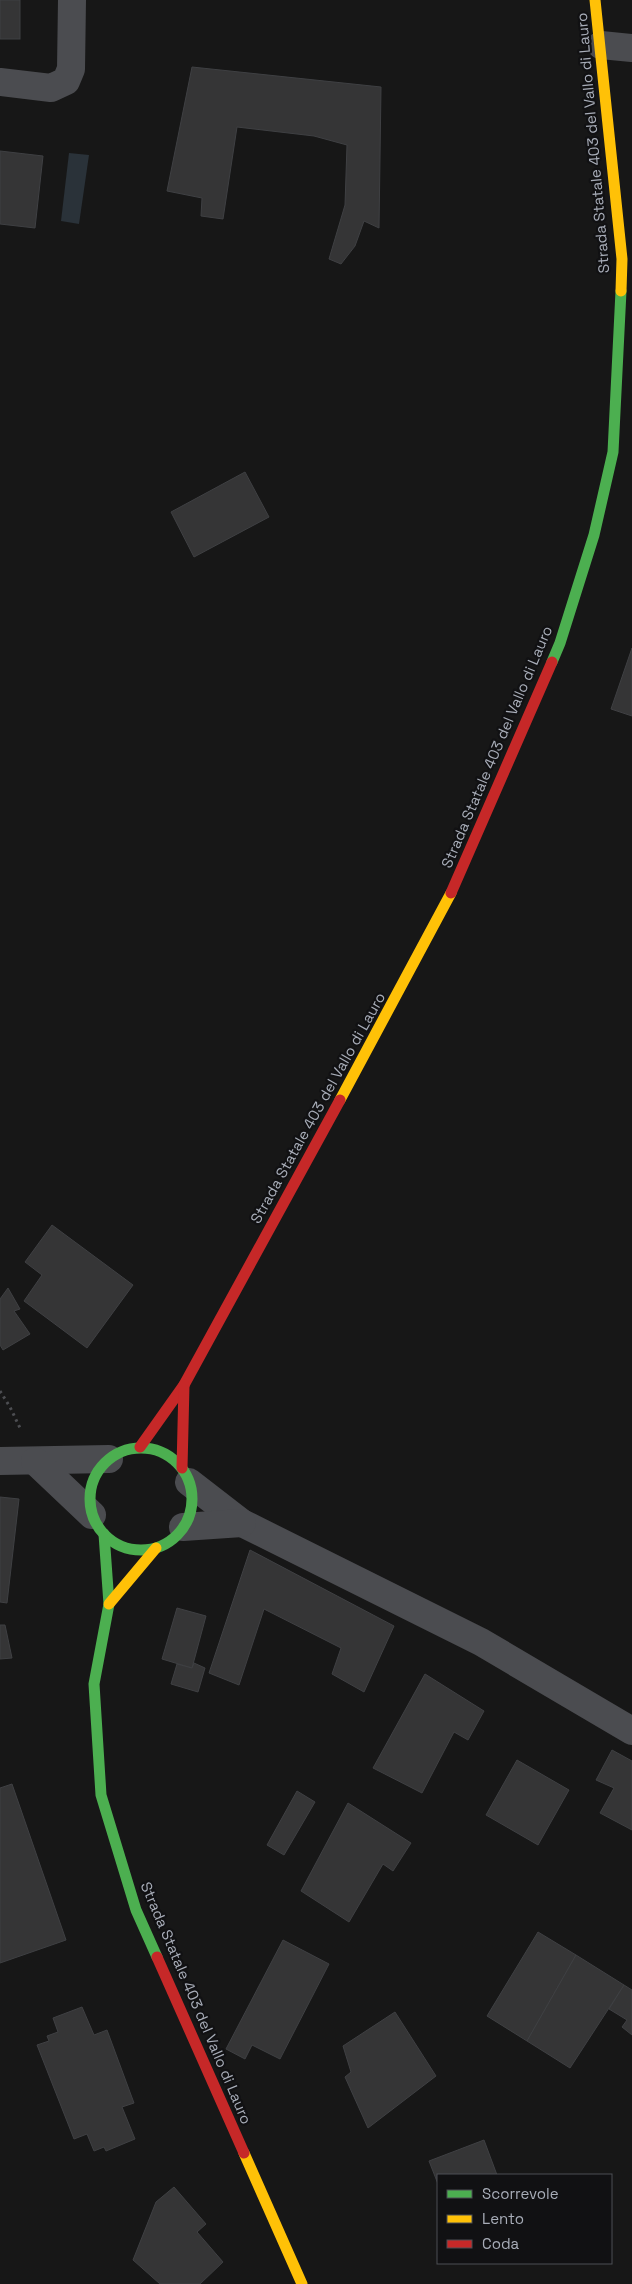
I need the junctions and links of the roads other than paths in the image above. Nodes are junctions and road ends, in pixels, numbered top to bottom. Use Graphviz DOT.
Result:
graph roads {
  1 [pos="72,0"];
  2 [pos="595,0"];
  3 [pos="600,45"];
  4 [pos="632,48"];
  5 [pos="0,82"];
  6 [pos="184,1385"];
  7 [pos="140,1447"];
  8 [pos="109,1458"];
  9 [pos="0,1461"];
  10 [pos="34,1461"];
  11 [pos="186,1475"];
  12 [pos="242,1523"];
  13 [pos="98,1525"];
  14 [pos="183,1527"];
  15 [pos="156,1548"];
  16 [pos="109,1604"];
  17 [pos="632,1731"];
  18 [pos="302,2284"];
  1 -- 5 [label="street"];
  2 -- 3 [label="main road, Strada Statale 403 del Vallo di Lauro"];
  3 -- 4 [label="street"];
  3 -- 6 [label="main road, Strada Statale 403 del Vallo di Lauro"];
  6 -- 7 [label="main road, Strada Statale 403 del Vallo di Lauro"];
  6 -- 11 [label="main road, Strada Statale 403 del Vallo di Lauro"];
  7 -- 8 [label="main road"];
  7 -- 11 [label="main road"];
  8 -- 10 [label="street"];
  8 -- 13 [label="main road, Strada Statale 403 del Vallo di Lauro"];
  9 -- 10 [label="street"];
  10 -- 13 [label="street"];
  11 -- 12 [label="street"];
  11 -- 14 [label="main road, Strada Statale 403 del Vallo di Lauro"];
  12 -- 14 [label="street"];
  12 -- 17 [label="street"];
  13 -- 15 [label="main road"];
  13 -- 16 [label="main road, Strada Statale 403 del Vallo di Lauro"];
  14 -- 15 [label="main road, Strada Statale 403 del Vallo di Lauro"];
  15 -- 16 [label="main road, Strada Statale 403 del Vallo di Lauro"];
  16 -- 18 [label="main road, Strada Statale 403 del Vallo di Lauro"];
}
